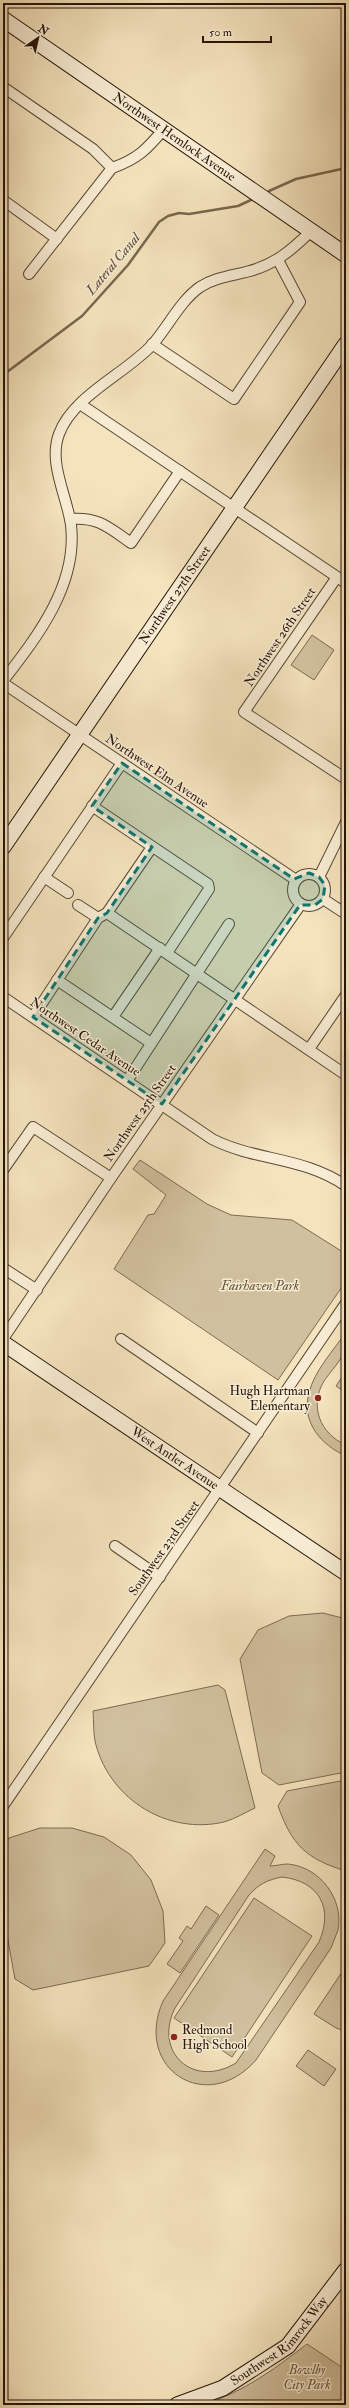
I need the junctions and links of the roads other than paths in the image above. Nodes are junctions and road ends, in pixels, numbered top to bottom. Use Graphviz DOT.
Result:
graph roads {
  1 [pos="3,19"];
  2 [pos="3,87"];
  3 [pos="164,129"];
  4 [pos="112,168"];
  5 [pos="3,200"];
  6 [pos="311,231"];
  7 [pos="57,239"];
  8 [pos="346,255"];
  9 [pos="278,260"];
  10 [pos="29,274"];
  11 [pos="152,344"];
  12 [pos="346,344"];
  13 [pos="80,404"];
  14 [pos="180,471"];
  15 [pos="234,508"];
  16 [pos="70,519"];
  17 [pos="337,577"];
  18 [pos="346,583"];
  19 [pos="3,682"];
  20 [pos="80,734"];
  21 [pos="122,763"];
  22 [pos="346,779"];
  23 [pos="92,806"];
  24 [pos="346,822"];
  25 [pos="3,847"];
  26 [pos="152,847"];
  27 [pos="319,877"];
  28 [pos="44,878"];
  29 [pos="296,880"];
  30 [pos="68,894"];
  31 [pos="323,899"];
  32 [pos="301,904"];
  33 [pos="78,905"];
  34 [pos="346,914"];
  35 [pos="103,915"];
  36 [pos="229,924"];
  37 [pos="3,938"];
  38 [pos="164,951"];
  39 [pos="197,973"];
  40 [pos="57,980"];
  41 [pos="346,995"];
  42 [pos="3,997"];
  43 [pos="235,999"];
  44 [pos="33,1017"];
  45 [pos="114,1018"];
  46 [pos="151,1043"];
  47 [pos="309,1050"];
  48 [pos="346,1075"];
  49 [pos="127,1080"];
  50 [pos="162,1104"];
  51 [pos="3,1170"];
  52 [pos="111,1178"];
  53 [pos="346,1186"];
  54 [pos="3,1268"];
  55 [pos="37,1290"];
  56 [pos="346,1303"];
  57 [pos="121,1338"];
  58 [pos="3,1339"];
  59 [pos="3,1343"];
  60 [pos="258,1433"];
  61 [pos="220,1490"];
  62 [pos="115,1546"];
  63 [pos="346,1573"];
  64 [pos="160,1577"];
  65 [pos="3,1806"];
  66 [pos="346,2270"];
  67 [pos="177,2405"];
  1 -- 3 [label="street, Northwest Hemlock Avenue"];
  2 -- 4 [label="street"];
  3 -- 4 [label="street"];
  3 -- 6 [label="street, Northwest Hemlock Avenue"];
  4 -- 7 [label="street"];
  5 -- 7 [label="street"];
  6 -- 8 [label="street, Northwest Hemlock Avenue"];
  6 -- 9 [label="street"];
  7 -- 10 [label="street"];
  9 -- 11 [label="street"];
  9 -- 11 [label="street"];
  11 -- 13 [label="street"];
  12 -- 15 [label="street, Northwest 27th Street"];
  13 -- 14 [label="street"];
  13 -- 16 [label="street"];
  14 -- 15 [label="street"];
  14 -- 16 [label="street"];
  15 -- 17 [label="street"];
  15 -- 20 [label="street, Northwest 27th Street"];
  16 -- 19 [label="street"];
  17 -- 18 [label="street"];
  17 -- 22 [label="street, Northwest 26th Street"];
  19 -- 20 [label="street, Northwest Elm Avenue"];
  20 -- 21 [label="street, Northwest Elm Avenue"];
  20 -- 25 [label="street, Northwest 27th Street"];
  21 -- 23 [label="street"];
  21 -- 29 [label="street, Northwest Elm Avenue"];
  23 -- 26 [label="street"];
  23 -- 28 [label="street"];
  24 -- 27 [label="street"];
  26 -- 35 [label="street"];
  26 -- 38 [label="street"];
  27 -- 29 [label="street"];
  27 -- 31 [label="street"];
  28 -- 30 [label="street"];
  28 -- 37 [label="street"];
  29 -- 32 [label="street"];
  31 -- 32 [label="street"];
  31 -- 34 [label="street"];
  32 -- 43 [label="street, Northwest 25th Street"];
  33 -- 35 [label="street"];
  35 -- 38 [label="street"];
  35 -- 40 [label="street"];
  36 -- 39 [label="street"];
  38 -- 39 [label="street"];
  38 -- 45 [label="street"];
  39 -- 43 [label="street"];
  39 -- 46 [label="street"];
  40 -- 44 [label="street"];
  40 -- 45 [label="street"];
  41 -- 47 [label="street"];
  42 -- 44 [label="street, Northwest Cedar Avenue"];
  43 -- 47 [label="street"];
  43 -- 50 [label="street, Northwest 25th Street"];
  44 -- 49 [label="street, Northwest Cedar Avenue"];
  45 -- 46 [label="street"];
  46 -- 49 [label="street"];
  47 -- 48 [label="street"];
  49 -- 50 [label="street, Northwest Cedar Avenue"];
  50 -- 52 [label="street, Northwest 25th Street"];
  50 -- 53 [label="street, Northwest Cedar Avenue"];
  51 -- 52 [label="street"];
  52 -- 55 [label="street, Northwest 25th Street"];
  54 -- 55 [label="street"];
  55 -- 58 [label="street, Northwest 25th Street"];
  56 -- 60 [label="street, Southwest 23rd Street"];
  57 -- 60 [label="street"];
  59 -- 61 [label="street, West Antler Avenue"];
  60 -- 61 [label="street, Southwest 23rd Street"];
  61 -- 63 [label="street, West Antler Avenue"];
  61 -- 64 [label="street, Southwest 23rd Street"];
  62 -- 64 [label="street"];
  64 -- 65 [label="street, Southwest 23rd Street"];
  66 -- 67 [label="street, Southwest Rimrock Way"];
}
